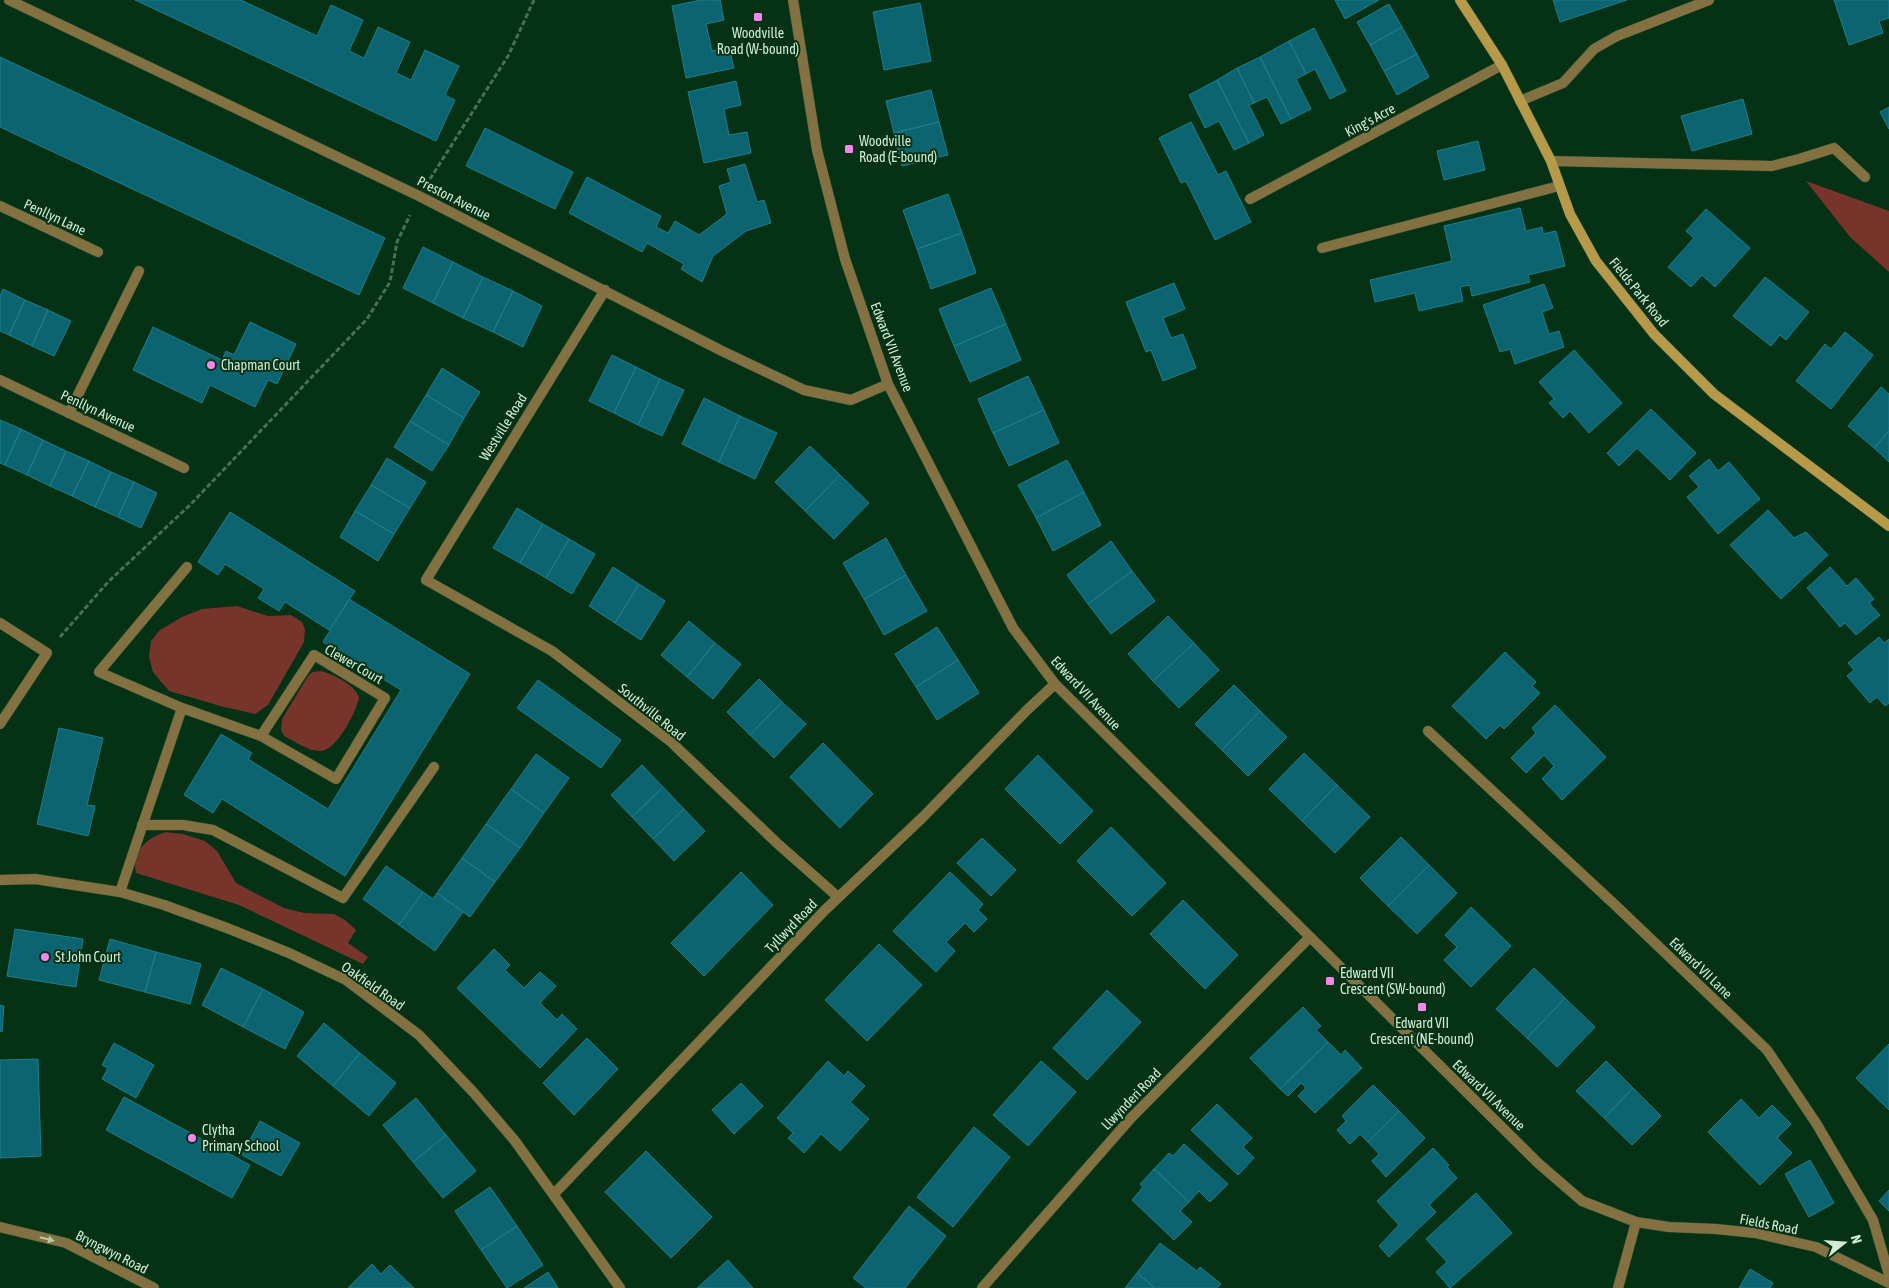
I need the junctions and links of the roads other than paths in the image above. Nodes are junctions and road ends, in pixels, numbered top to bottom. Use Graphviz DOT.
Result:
graph roads {
  1 [pos="9,0"];
  2 [pos="793,0"];
  3 [pos="1460,0"];
  4 [pos="1708,0"];
  5 [pos="1502,64"];
  6 [pos="1520,101"];
  7 [pos="1551,161"];
  8 [pos="1865,177"];
  9 [pos="1559,186"];
  10 [pos="1250,199"];
  11 [pos="0,206"];
  12 [pos="1322,248"];
  13 [pos="98,252"];
  14 [pos="139,271"];
  15 [pos="605,290"];
  16 [pos="0,380"];
  17 [pos="888,384"];
  18 [pos="69,412"];
  19 [pos="184,468"];
  20 [pos="1889,526"];
  21 [pos="188,568"];
  22 [pos="426,580"];
  23 [pos="0,622"];
  24 [pos="1055,684"];
  25 [pos="182,708"];
  26 [pos="0,724"];
  27 [pos="1428,731"];
  28 [pos="261,736"];
  29 [pos="434,767"];
  30 [pos="142,825"];
  31 [pos="0,880"];
  32 [pos="120,892"];
  33 [pos="838,897"];
  34 [pos="1309,938"];
  35 [pos="554,1194"];
  36 [pos="1636,1222"];
  37 [pos="0,1227"];
  38 [pos="1889,1274"];
  39 [pos="1889,1283"];
  40 [pos="154,1288"];
  41 [pos="620,1288"];
  42 [pos="982,1288"];
  43 [pos="1618,1288"];
  1 -- 15 [label="street, Preston Avenue"];
  2 -- 17 [label="street, Edward VII Avenue"];
  3 -- 5 [label="main road, Fields Park Road"];
  4 -- 6 [label="street"];
  5 -- 6 [label="main road, Fields Park Road"];
  5 -- 10 [label="street, King's Acre"];
  6 -- 7 [label="main road, Fields Park Road"];
  7 -- 8 [label="street"];
  7 -- 9 [label="main road, Fields Park Road"];
  9 -- 12 [label="street"];
  9 -- 20 [label="main road, Fields Park Road"];
  11 -- 13 [label="street, Penllyn Lane"];
  14 -- 18 [label="street"];
  15 -- 17 [label="street, Preston Avenue"];
  15 -- 22 [label="street, Westville Road"];
  16 -- 18 [label="street, Penllyn Avenue"];
  17 -- 24 [label="street, Edward VII Avenue"];
  18 -- 19 [label="street, Penllyn Avenue"];
  21 -- 25 [label="street, Clewer Court"];
  22 -- 33 [label="street, Southville Road"];
  23 -- 26 [label="street"];
  24 -- 33 [label="street, Tyllwyd Road"];
  24 -- 34 [label="street, Edward VII Avenue"];
  25 -- 28 [label="street, Clewer Court"];
  25 -- 30 [label="street"];
  27 -- 38 [label="street, Edward VII Lane"];
  28 -- 28 [label="street, Clewer Court"];
  29 -- 30 [label="street"];
  30 -- 32 [label="street"];
  31 -- 32 [label="street, Oakfield Road"];
  32 -- 35 [label="street, Oakfield Road"];
  33 -- 35 [label="street, Tyllwyd Road"];
  34 -- 36 [label="street, Edward VII Avenue"];
  34 -- 42 [label="street, Llwynderi Road"];
  35 -- 41 [label="street, Oakfield Road"];
  36 -- 39 [label="street, Fields Road"];
  36 -- 43 [label="street"];
  37 -- 40 [label="street, Bryngwyn Road, one-way"];
}
